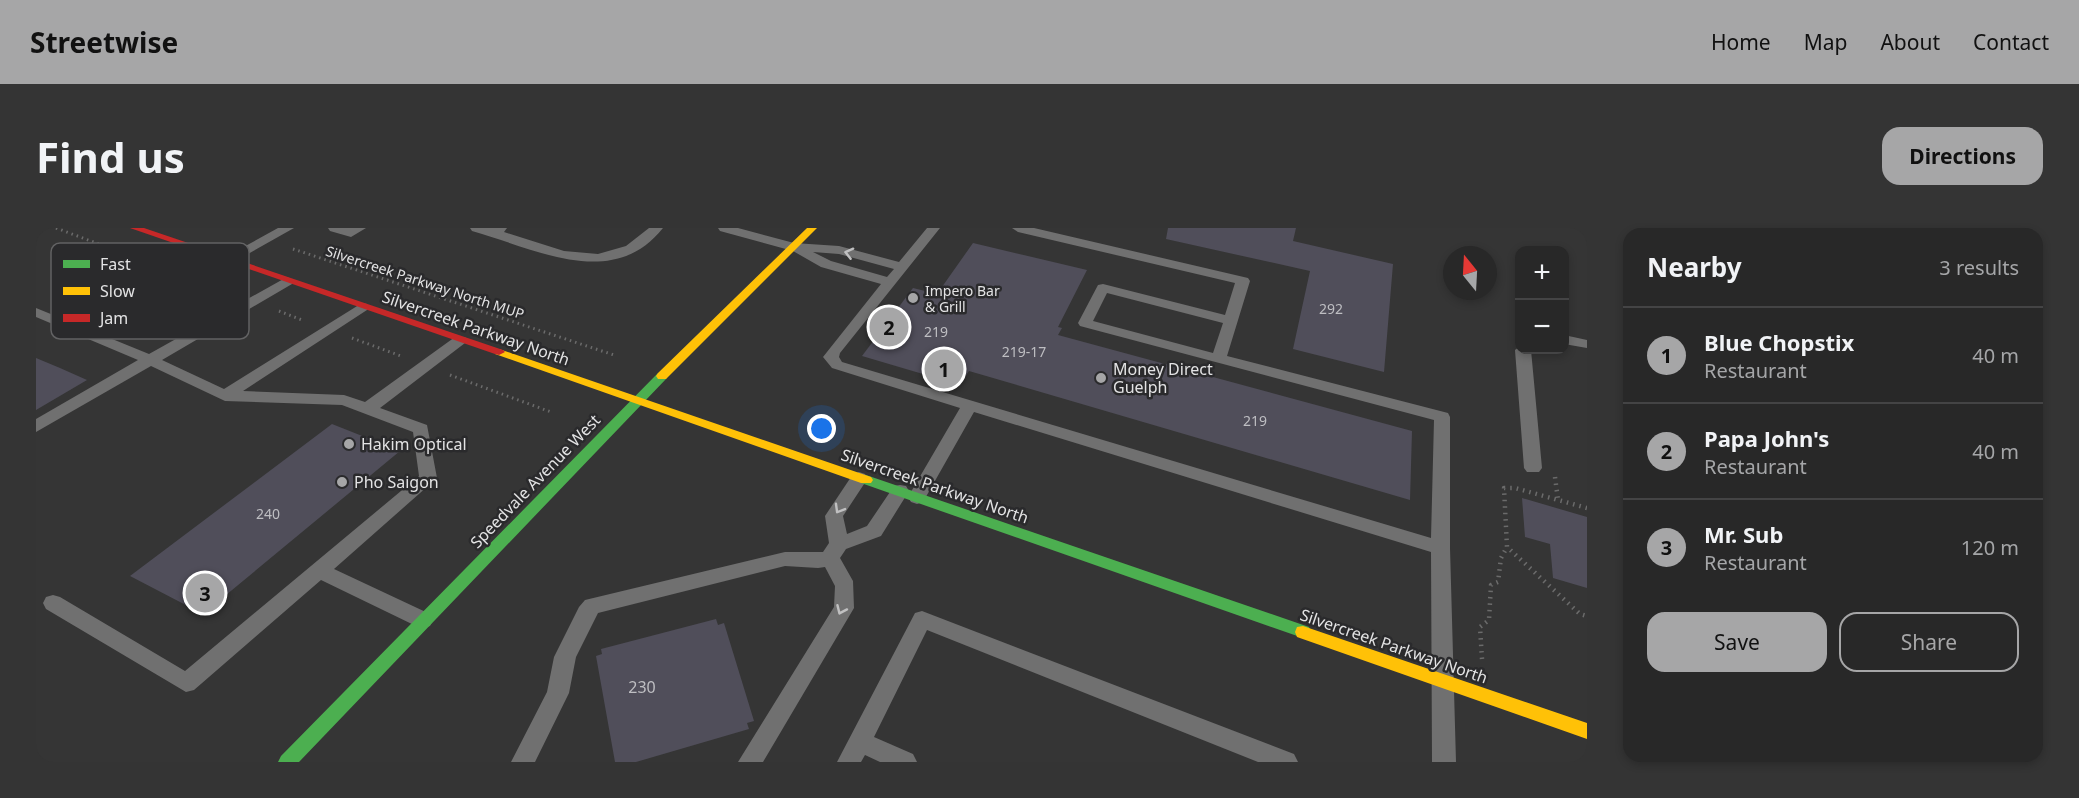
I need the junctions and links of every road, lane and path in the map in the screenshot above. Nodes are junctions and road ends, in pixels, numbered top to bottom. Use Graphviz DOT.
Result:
graph roads {
  1 [pos="135,228"];
  2 [pos="288,228"];
  3 [pos="334,228"];
  4 [pos="360,228"];
  5 [pos="476,228"];
  6 [pos="657,228"];
  7 [pos="724,228"];
  8 [pos="812,228"];
  9 [pos="934,228"];
  10 [pos="1018,228"];
  11 [pos="498,230"];
  12 [pos="266,240"];
  13 [pos="178,243"];
  14 [pos="793,247"];
  15 [pos="249,249"];
  16 [pos="903,267"];
  17 [pos="249,268"];
  18 [pos="287,281"];
  19 [pos="891,282"];
  20 [pos="249,303"];
  21 [pos="362,307"];
  22 [pos="36,312"];
  23 [pos="51,318"];
  24 [pos="1231,321"];
  25 [pos="100,339"];
  26 [pos="186,339"];
  27 [pos="460,340"];
  28 [pos="1569,340"];
  29 [pos="1587,344"];
  30 [pos="1523,354"];
  31 [pos="614,355"];
  32 [pos="1219,359"];
  33 [pos="150,360"];
  34 [pos="225,396"];
  35 [pos="638,400"];
  36 [pos="969,406"];
  37 [pos="368,409"];
  38 [pos="36,426"];
  39 [pos="1533,468"];
  40 [pos="859,478"];
  41 [pos="908,494"];
  42 [pos="1587,508"];
  43 [pos="1507,547"];
  44 [pos="1440,548"];
  45 [pos="834,551"];
  46 [pos="319,571"];
  47 [pos="53,603"];
  48 [pos="1587,616"];
  49 [pos="423,620"];
  50 [pos="1443,680"];
  51 [pos="1482,694"];
  52 [pos="1587,731"];
  53 [pos="854,752"];
  54 [pos="287,762"];
  55 [pos="524,762"];
  56 [pos="750,762"];
  57 [pos="905,762"];
  58 [pos="1286,762"];
  59 [pos="1444,762"];
  1 -- 13 [label="main road, Silvercreek Parkway North"];
  2 -- 12 [label="lane"];
  3 -- 4 [label="lane"];
  5 -- 11 [label="lane"];
  6 -- 11 [label="lane"];
  7 -- 14 [label="lane"];
  8 -- 14 [label="main road, Speedvale Avenue West"];
  9 -- 16 [label="lane"];
  10 -- 24 [label="lane"];
  12 -- 15 [label="lane"];
  12 -- 31 [label="path, Silvercreek Parkway North MUP"];
  16 -- 14 [label="lane, one-way"];
  14 -- 19 [label="lane"];
  14 -- 35 [label="main road, Speedvale Avenue West"];
  16 -- 19 [label="lane"];
  17 -- 18 [label="main road, Silvercreek Parkway North"];
  18 -- 20 [label="lane"];
  18 -- 21 [label="main road, Silvercreek Parkway North"];
  19 -- 36 [label="lane"];
  21 -- 27 [label="main road, Silvercreek Parkway North"];
  21 -- 34 [label="lane"];
  22 -- 23 [label="lane"];
  24 -- 32 [label="lane"];
  24 -- 32 [label="lane"];
  25 -- 33 [label="lane"];
  26 -- 33 [label="lane"];
  27 -- 35 [label="main road, Silvercreek Parkway North"];
  27 -- 37 [label="lane"];
  28 -- 29 [label="lane"];
  30 -- 39 [label="lane"];
  32 -- 44 [label="lane"];
  33 -- 34 [label="lane"];
  33 -- 38 [label="lane"];
  34 -- 37 [label="lane"];
  35 -- 40 [label="main road, Silvercreek Parkway North"];
  35 -- 49 [label="main road, Speedvale Avenue West"];
  36 -- 41 [label="lane"];
  36 -- 44 [label="lane"];
  37 -- 46 [label="lane"];
  40 -- 41 [label="main road, Silvercreek Parkway North"];
  40 -- 45 [label="lane, one-way"];
  41 -- 45 [label="lane"];
  41 -- 50 [label="main road, Silvercreek Parkway North"];
  42 -- 43 [label="path"];
  43 -- 48 [label="path"];
  43 -- 51 [label="path"];
  44 -- 50 [label="lane"];
  45 -- 55 [label="lane"];
  45 -- 56 [label="lane, one-way"];
  46 -- 47 [label="lane"];
  46 -- 49 [label="lane"];
  49 -- 54 [label="main road, Speedvale Avenue West"];
  50 -- 51 [label="main road, Silvercreek Parkway North"];
  50 -- 59 [label="lane"];
  51 -- 52 [label="main road, Silvercreek Parkway North"];
  53 -- 57 [label="lane"];
  53 -- 58 [label="lane"];
}
